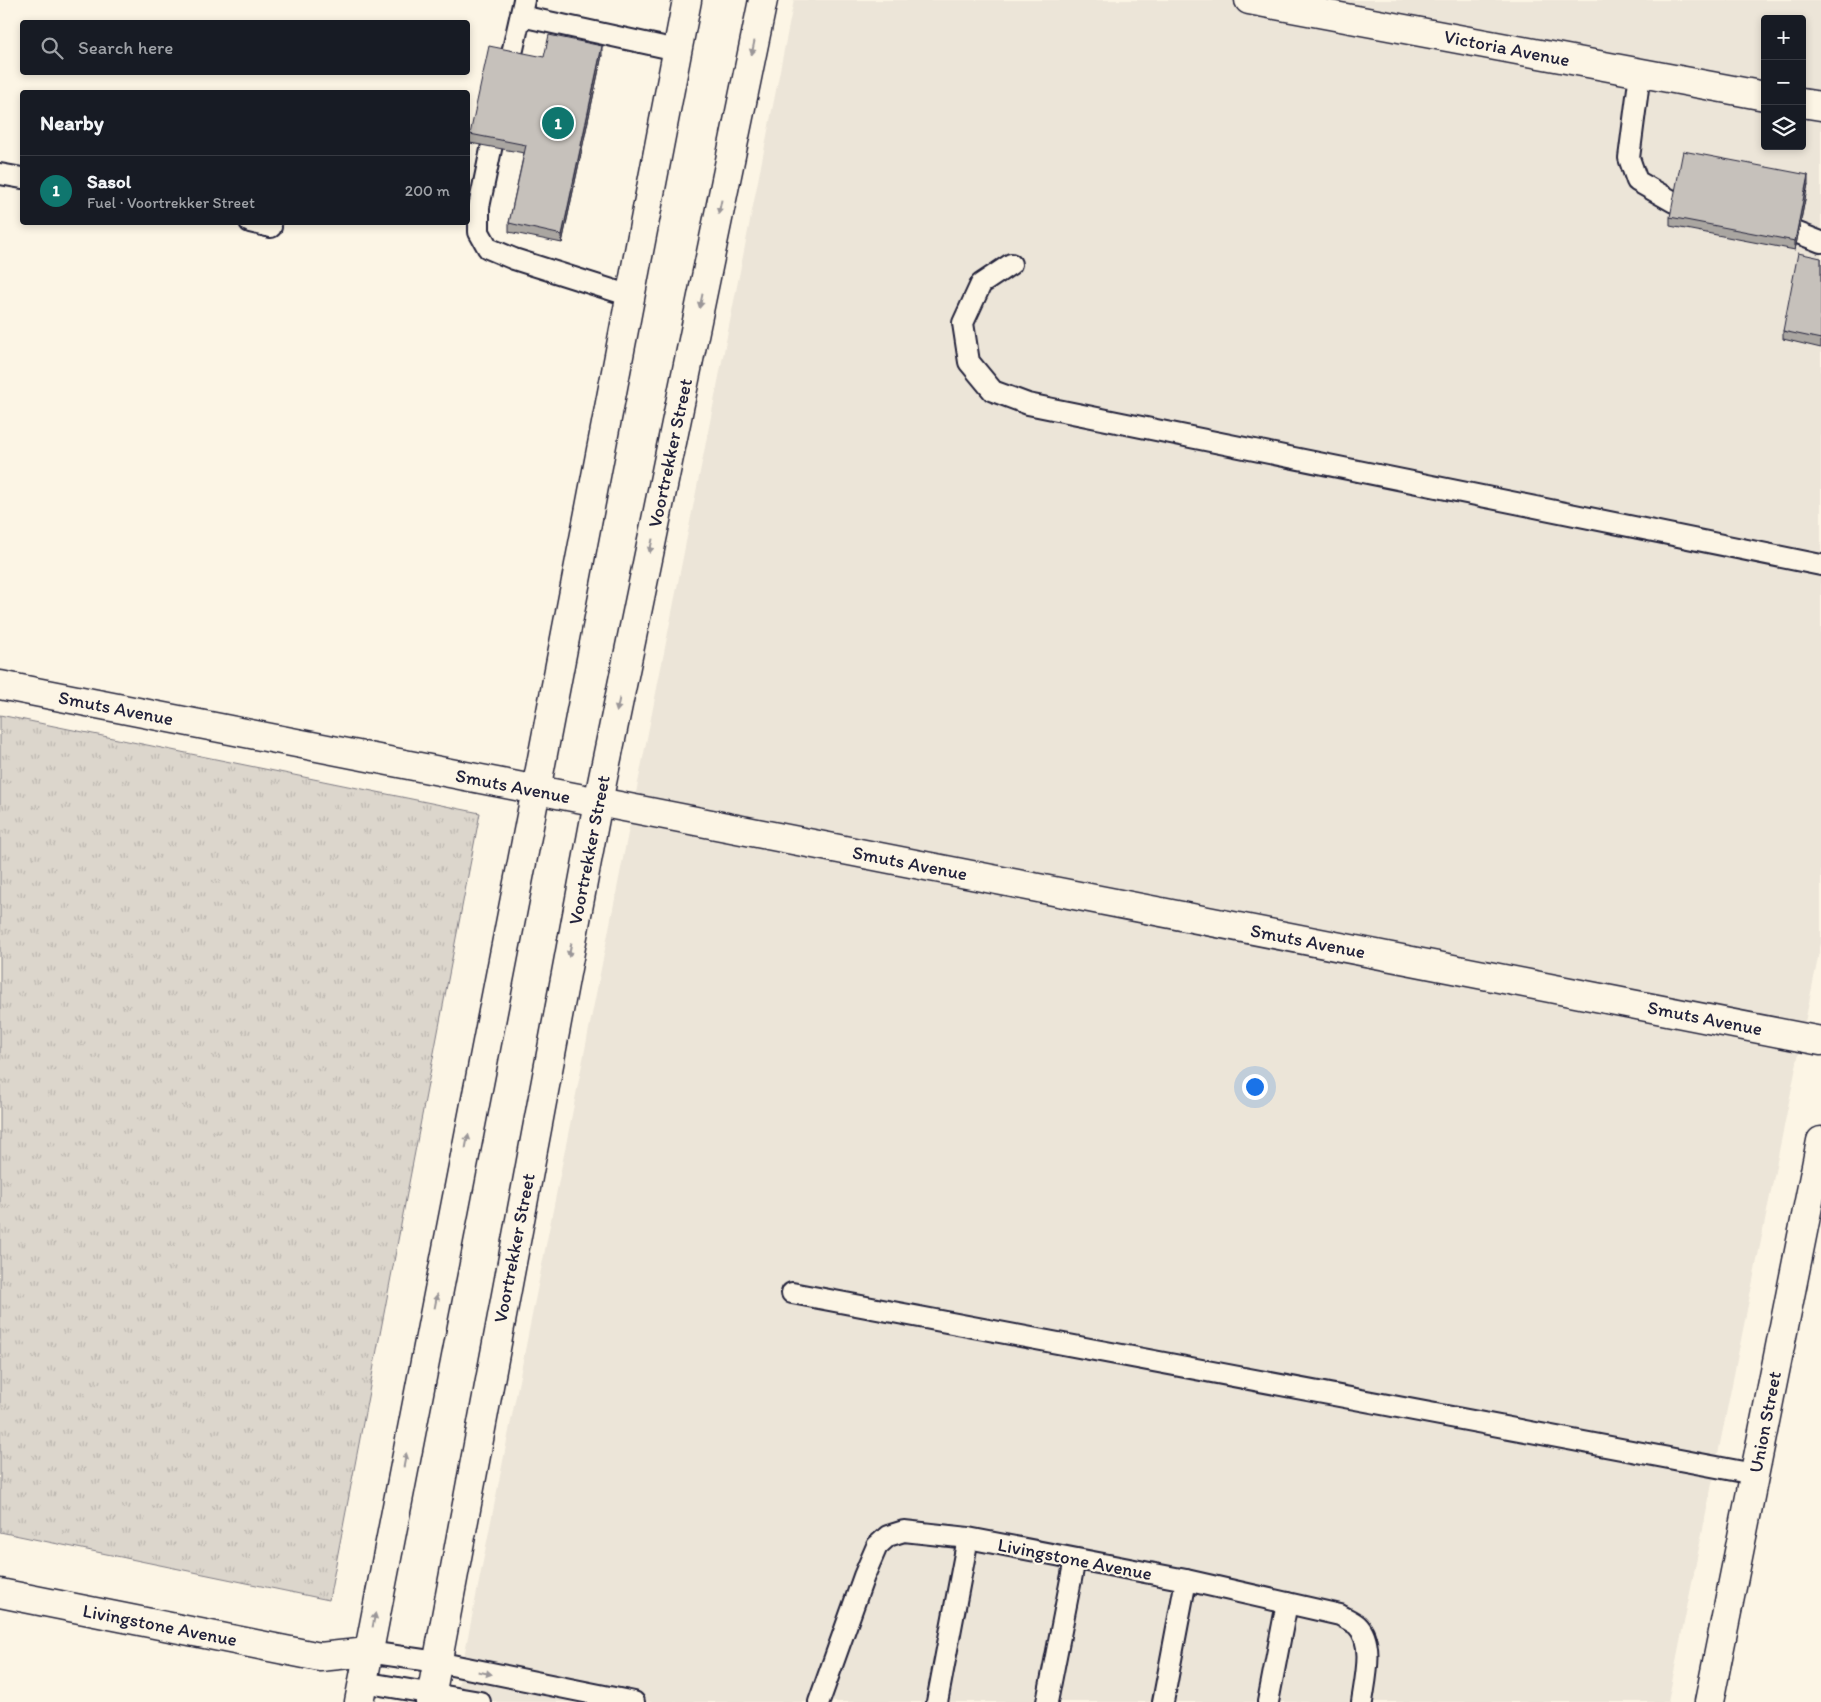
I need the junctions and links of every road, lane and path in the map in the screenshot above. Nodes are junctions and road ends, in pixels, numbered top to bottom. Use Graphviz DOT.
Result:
graph roads {
  1 [pos="687,0"];
  2 [pos="763,0"];
  3 [pos="1249,0"];
  4 [pos="523,8"];
  5 [pos="513,49"];
  6 [pos="677,50"];
  7 [pos="1640,73"];
  8 [pos="1761,95"];
  9 [pos="1806,103"];
  10 [pos="1821,106"];
  11 [pos="494,135"];
  12 [pos="0,174"];
  13 [pos="20,178"];
  14 [pos="1674,202"];
  15 [pos="263,225"];
  16 [pos="272,227"];
  17 [pos="1798,233"];
  18 [pos="1821,242"];
  19 [pos="1011,264"];
  20 [pos="630,296"];
  21 [pos="1821,565"];
  22 [pos="0,685"];
  23 [pos="536,790"];
  24 [pos="598,802"];
  25 [pos="1821,1041"];
  26 [pos="1821,1141"];
  27 [pos="792,1292"];
  28 [pos="1754,1474"];
  29 [pos="968,1538"];
  30 [pos="1075,1559"];
  31 [pos="1186,1580"];
  32 [pos="0,1593"];
  33 [pos="1287,1603"];
  34 [pos="368,1652"];
  35 [pos="320,1657"];
  36 [pos="437,1662"];
  37 [pos="361,1692"];
  38 [pos="431,1698"];
  39 [pos="480,1702"];
  40 [pos="634,1702"];
  41 [pos="819,1702"];
  42 [pos="937,1702"];
  43 [pos="1046,1702"];
  44 [pos="1163,1702"];
  45 [pos="1268,1702"];
  46 [pos="1362,1702"];
  47 [pos="1709,1702"];
  1 -- 6 [label="main road"];
  2 -- 24 [label="main road, Voortrekker Street, one-way"];
  3 -- 7 [label="main road, Victoria Avenue"];
  4 -- 5 [label="lane"];
  4 -- 6 [label="lane"];
  6 -- 20 [label="main road"];
  7 -- 8 [label="main road, Victoria Avenue"];
  7 -- 14 [label="lane"];
  9 -- 10 [label="main road"];
  11 -- 20 [label="lane"];
  12 -- 13 [label="lane"];
  15 -- 16 [label="lane"];
  17 -- 18 [label="lane"];
  19 -- 21 [label="lane"];
  20 -- 23 [label="main road"];
  22 -- 23 [label="main road, Smuts Avenue"];
  23 -- 24 [label="main road, Smuts Avenue"];
  34 -- 23 [label="main road, one-way"];
  24 -- 25 [label="main road, Smuts Avenue"];
  24 -- 36 [label="main road, Voortrekker Street, one-way"];
  26 -- 28 [label="main road, Union Street"];
  27 -- 28 [label="lane"];
  28 -- 47 [label="main road, Union Street"];
  29 -- 30 [label="lane, Livingstone Avenue"];
  29 -- 41 [label="lane, Livingstone Avenue"];
  29 -- 42 [label="lane"];
  30 -- 31 [label="lane, Livingstone Avenue"];
  30 -- 43 [label="lane"];
  31 -- 33 [label="lane, Livingstone Avenue"];
  31 -- 44 [label="lane"];
  32 -- 35 [label="main road, Livingstone Avenue"];
  33 -- 45 [label="lane"];
  33 -- 46 [label="lane, Livingstone Avenue"];
  34 -- 35 [label="main road, Livingstone Avenue"];
  34 -- 36 [label="lane, Livingstone Avenue"];
  34 -- 37 [label="main road"];
  35 -- 37 [label="main road, Livingstone Avenue"];
  36 -- 38 [label="main road, Voortrekker Street"];
  36 -- 40 [label="lane, Livingstone Avenue, one-way"];
  37 -- 38 [label="lane, Livingstone Avenue"];
  38 -- 39 [label="lane, Livingstone Avenue"];
}
